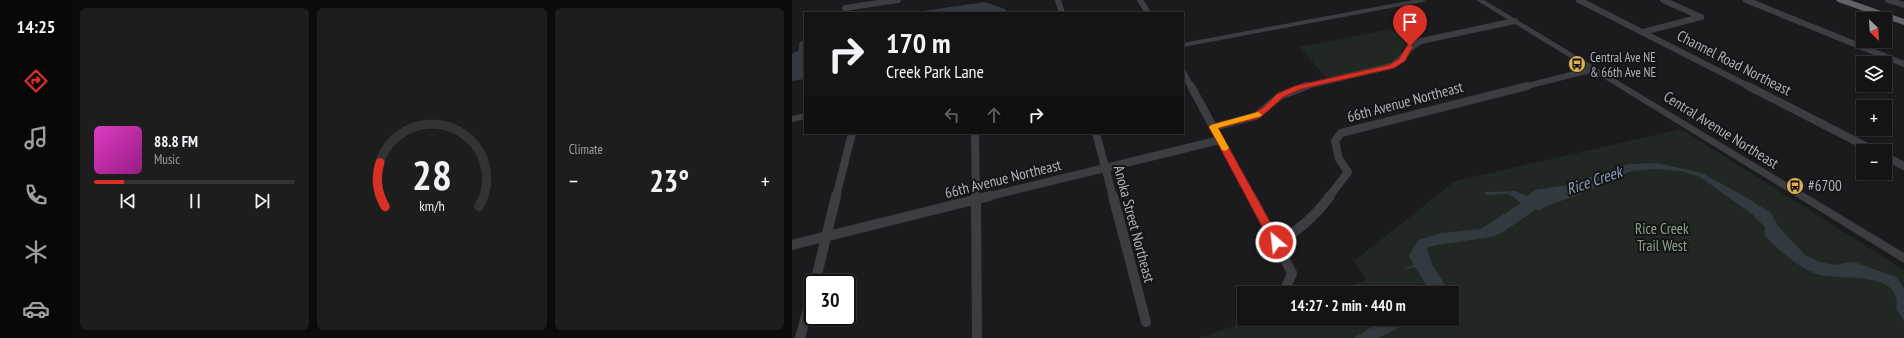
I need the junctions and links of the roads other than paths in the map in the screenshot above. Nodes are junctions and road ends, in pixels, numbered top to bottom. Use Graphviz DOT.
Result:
graph roads {
  1 [pos="898,0"];
  2 [pos="1058,0"];
  3 [pos="1140,0"];
  4 [pos="1422,0"];
  5 [pos="1481,0"];
  6 [pos="1579,0"];
  7 [pos="1663,0"];
  8 [pos="1746,0"];
  9 [pos="1841,0"];
  10 [pos="1863,0"];
  11 [pos="1888,0"];
  12 [pos="1904,6"];
  13 [pos="845,8"];
  14 [pos="1062,12"];
  15 [pos="1147,12"];
  16 [pos="1904,14"];
  17 [pos="1515,21"];
  18 [pos="1904,22"];
  19 [pos="1643,32"];
  20 [pos="1184,45"];
  21 [pos="1904,64"];
  22 [pos="1594,69"];
  23 [pos="1184,74"];
  24 [pos="804,116"];
  25 [pos="792,119"];
  26 [pos="1214,127"];
  27 [pos="852,134"];
  28 [pos="975,134"];
  29 [pos="1096,134"];
  30 [pos="1220,140"];
  31 [pos="1861,144"];
  32 [pos="1892,160"];
  33 [pos="1904,166"];
  34 [pos="1106,169"];
  35 [pos="976,201"];
  36 [pos="828,236"];
  37 [pos="1276,242"];
  38 [pos="792,245"];
  39 [pos="1904,259"];
  40 [pos="817,274"];
  41 [pos="1287,285"];
  42 [pos="1146,322"];
  43 [pos="804,323"];
  44 [pos="800,338"];
  45 [pos="978,338"];
  1 -- 13 [label="street"];
  2 -- 14 [label="street"];
  3 -- 15 [label="street"];
  4 -- 20 [label="street"];
  5 -- 17 [label="street, Central Avenue Northeast"];
  6 -- 19 [label="street, Channel Road Northeast"];
  7 -- 19 [label="street"];
  8 -- 21 [label="street"];
  9 -- 18 [label="highway"];
  10 -- 16 [label="highway"];
  11 -- 12 [label="street"];
  17 -- 22 [label="street, Central Avenue Northeast"];
  17 -- 26 [label="street"];
  19 -- 31 [label="street, Channel Road Northeast"];
  22 -- 37 [label="street, 66th Avenue Northeast"];
  22 -- 39 [label="street, Central Avenue Northeast"];
  23 -- 26 [label="street"];
  24 -- 25 [label="street"];
  26 -- 30 [label="street"];
  27 -- 36 [label="street"];
  28 -- 35 [label="street"];
  29 -- 34 [label="street, Anoka Street Northeast"];
  30 -- 34 [label="street, 66th Avenue Northeast"];
  30 -- 37 [label="street"];
  32 -- 33 [label="street"];
  34 -- 35 [label="street, 66th Avenue Northeast"];
  34 -- 42 [label="street, Anoka Street Northeast"];
  35 -- 36 [label="street, 66th Avenue Northeast"];
  35 -- 45 [label="street"];
  36 -- 38 [label="street, 66th Avenue Northeast"];
  36 -- 40 [label="street"];
  37 -- 41 [label="street"];
  43 -- 44 [label="street"];
}
